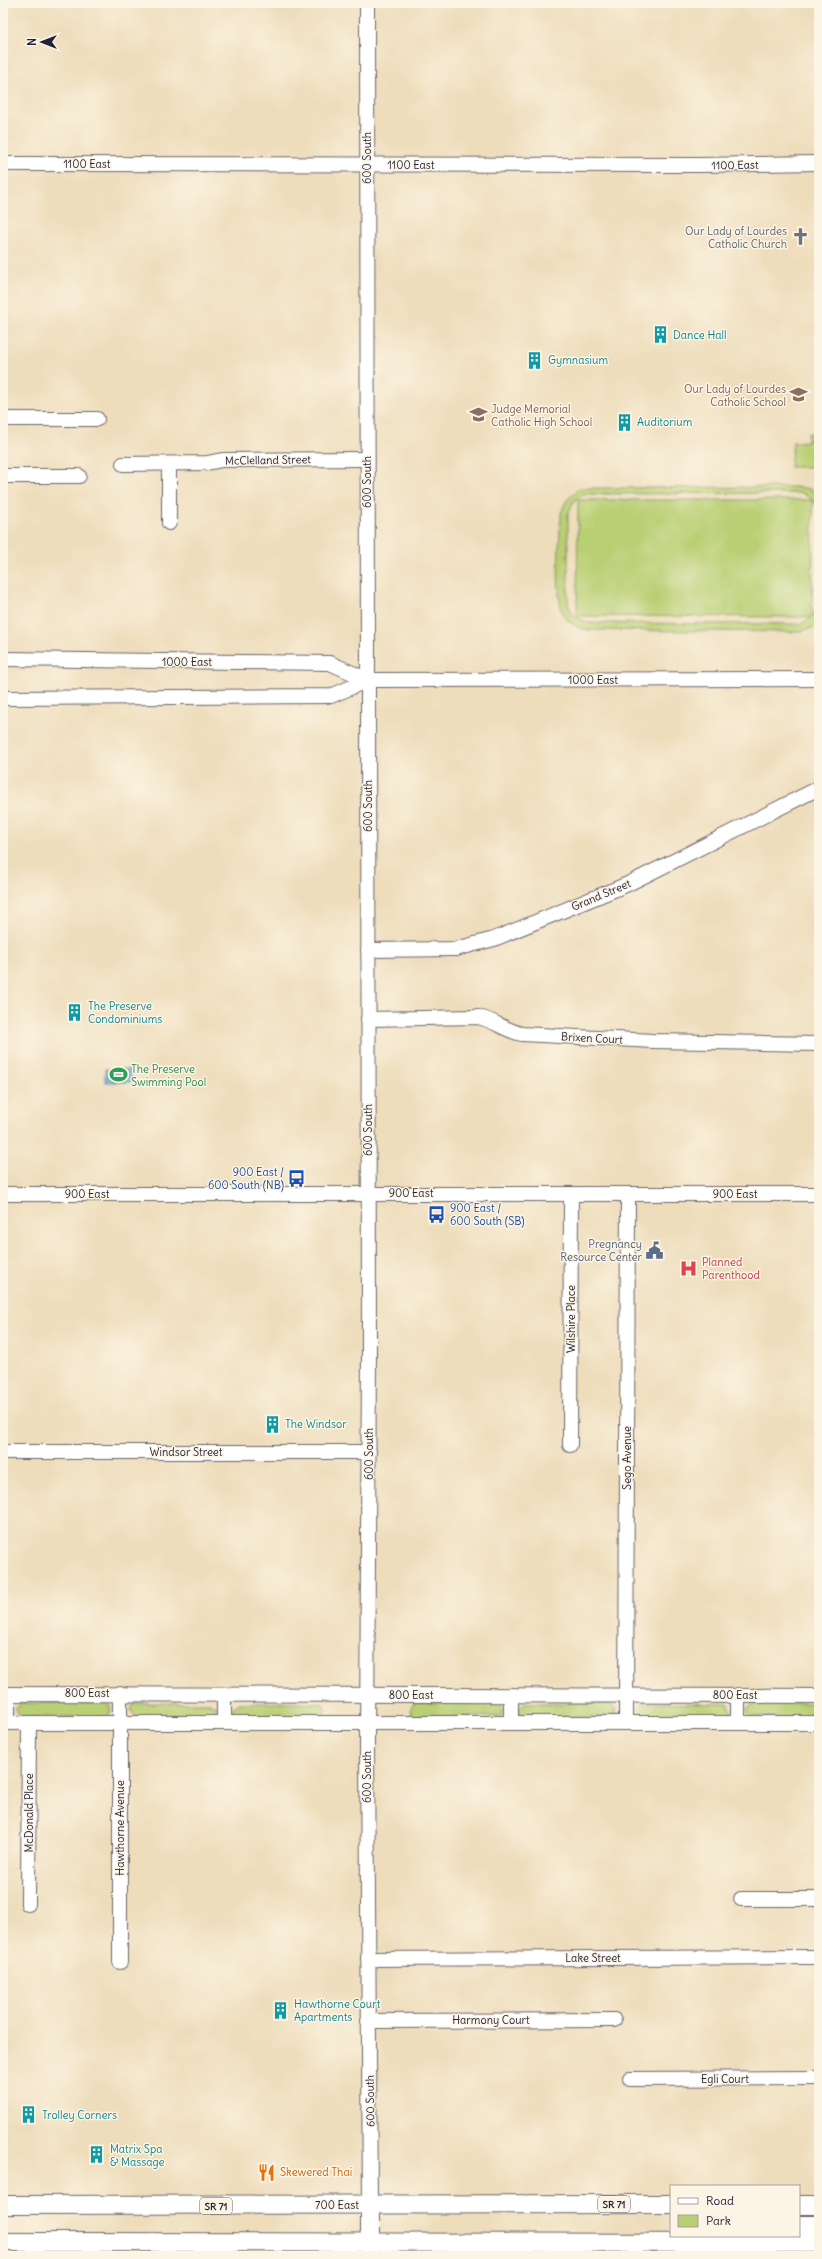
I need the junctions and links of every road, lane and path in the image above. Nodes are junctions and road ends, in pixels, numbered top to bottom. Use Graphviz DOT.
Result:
graph roads {
  1 [pos="367,3"];
  2 [pos="819,163"];
  3 [pos="3,164"];
  4 [pos="367,165"];
  5 [pos="3,419"];
  6 [pos="97,419"];
  7 [pos="368,459"];
  8 [pos="123,464"];
  9 [pos="169,464"];
  10 [pos="3,476"];
  11 [pos="79,476"];
  12 [pos="169,523"];
  13 [pos="3,659"];
  14 [pos="819,679"];
  15 [pos="368,680"];
  16 [pos="3,698"];
  17 [pos="819,788"];
  18 [pos="368,950"];
  19 [pos="368,1019"];
  20 [pos="819,1044"];
  21 [pos="368,1193"];
  22 [pos="3,1194"];
  23 [pos="571,1194"];
  24 [pos="628,1194"];
  25 [pos="819,1194"];
  26 [pos="570,1445"];
  27 [pos="3,1452"];
  28 [pos="369,1452"];
  29 [pos="120,1693"];
  30 [pos="5,1694"];
  31 [pos="224,1695"];
  32 [pos="368,1695"];
  33 [pos="511,1695"];
  34 [pos="626,1695"];
  35 [pos="738,1696"];
  36 [pos="819,1696"];
  37 [pos="5,1723"];
  38 [pos="29,1723"];
  39 [pos="120,1723"];
  40 [pos="224,1723"];
  41 [pos="367,1723"];
  42 [pos="511,1723"];
  43 [pos="626,1723"];
  44 [pos="738,1723"];
  45 [pos="819,1723"];
  46 [pos="741,1899"];
  47 [pos="819,1899"];
  48 [pos="28,1904"];
  49 [pos="819,1957"];
  50 [pos="368,1959"];
  51 [pos="120,1962"];
  52 [pos="368,2020"];
  53 [pos="614,2020"];
  54 [pos="819,2078"];
  55 [pos="630,2079"];
  56 [pos="670,2204"];
  57 [pos="3,2205"];
  58 [pos="370,2205"];
  59 [pos="800,2205"];
  60 [pos="819,2205"];
  61 [pos="800,2225"];
  62 [pos="819,2225"];
  63 [pos="670,2234"];
  64 [pos="3,2242"];
  65 [pos="819,2243"];
  66 [pos="370,2249"];
  67 [pos="636,2249"];
  1 -- 4 [label="street, 600 South"];
  2 -- 4 [label="street, 1100 East"];
  3 -- 4 [label="street, 1100 East"];
  4 -- 7 [label="street, 600 South"];
  5 -- 6 [label="street"];
  7 -- 9 [label="street, McClelland Street"];
  7 -- 15 [label="street, 600 South"];
  8 -- 9 [label="street, McClelland Street"];
  9 -- 12 [label="street"];
  10 -- 11 [label="street"];
  13 -- 15 [label="street, 1000 East"];
  14 -- 15 [label="street, 1000 East"];
  15 -- 16 [label="street, 1000 East"];
  15 -- 18 [label="street, 600 South"];
  17 -- 18 [label="street, Grand Street"];
  18 -- 19 [label="street, 600 South"];
  19 -- 20 [label="street, Brixen Court"];
  19 -- 21 [label="street, 600 South"];
  21 -- 22 [label="street, 900 East"];
  21 -- 23 [label="street, 900 East"];
  21 -- 28 [label="street, 600 South"];
  23 -- 24 [label="street, 900 East"];
  23 -- 26 [label="street, Wilshire Place"];
  24 -- 25 [label="street, 900 East"];
  24 -- 34 [label="street, Sego Avenue"];
  27 -- 28 [label="street, Windsor Street"];
  28 -- 32 [label="street, 600 South"];
  29 -- 30 [label="street, 800 East"];
  29 -- 31 [label="street, 800 East"];
  29 -- 39 [label="street, Hawthorne Avenue"];
  30 -- 37 [label="street"];
  31 -- 32 [label="street, 800 East"];
  31 -- 40 [label="street"];
  32 -- 33 [label="street, 800 East"];
  32 -- 41 [label="street, 600 South"];
  33 -- 34 [label="street, 800 East"];
  33 -- 42 [label="street"];
  34 -- 35 [label="street, 800 East"];
  34 -- 43 [label="street, Sego Avenue"];
  35 -- 36 [label="street, 800 East"];
  35 -- 44 [label="street"];
  37 -- 38 [label="street"];
  38 -- 39 [label="street"];
  38 -- 48 [label="street, McDonald Place"];
  39 -- 40 [label="street"];
  39 -- 51 [label="street, Hawthorne Avenue"];
  40 -- 41 [label="street"];
  41 -- 42 [label="street"];
  41 -- 50 [label="street, 600 South"];
  42 -- 43 [label="street"];
  43 -- 44 [label="street"];
  44 -- 45 [label="street"];
  46 -- 47 [label="street"];
  49 -- 50 [label="street, Lake Street"];
  50 -- 52 [label="street, 600 South"];
  52 -- 53 [label="street, Harmony Court"];
  52 -- 58 [label="street, 600 South"];
  54 -- 55 [label="street, Egli Court"];
  56 -- 58 [label="main road, 700 East / SR 71"];
  57 -- 58 [label="main road, 700 East / SR 71"];
  58 -- 66 [label="main road, 600 South"];
  59 -- 60 [label="main road"];
  61 -- 62 [label="main road"];
  63 -- 67 [label="main road"];
  64 -- 66 [label="main road"];
  65 -- 67 [label="main road"];
  66 -- 67 [label="main road"];
}
